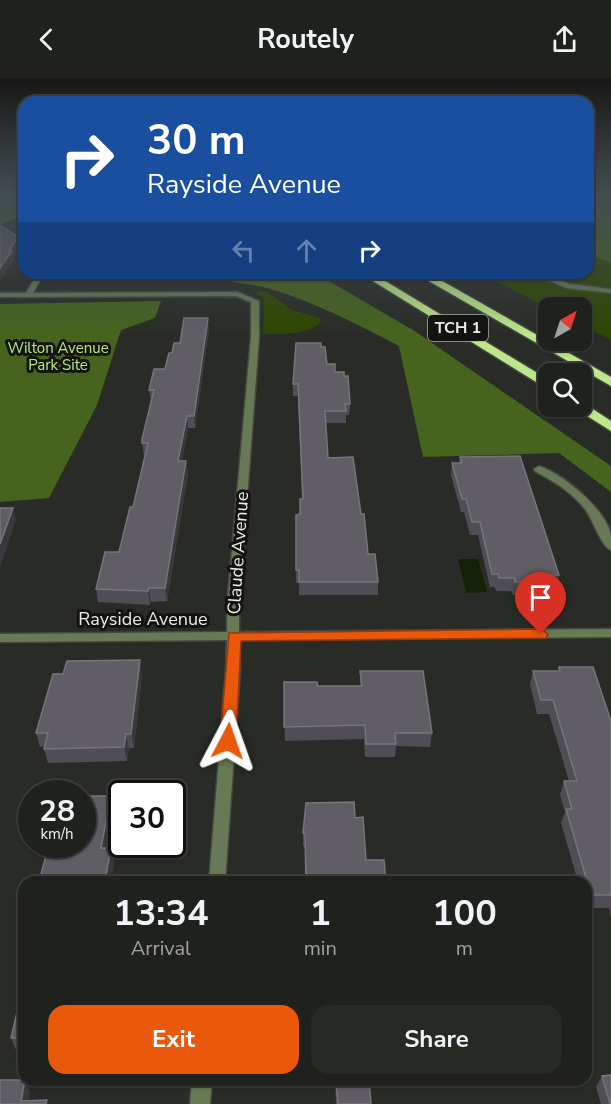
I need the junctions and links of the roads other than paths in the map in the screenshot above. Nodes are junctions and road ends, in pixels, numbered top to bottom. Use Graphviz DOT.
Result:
graph roads {
  1 [pos="37,279"];
  2 [pos="375,279"];
  3 [pos="431,279"];
  4 [pos="551,279"];
  5 [pos="611,291"];
  6 [pos="0,295"];
  7 [pos="28,295"];
  8 [pos="538,379"];
  9 [pos="611,382"];
  10 [pos="592,414"];
  11 [pos="611,427"];
  12 [pos="539,469"];
  13 [pos="611,547"];
  14 [pos="611,633"];
  15 [pos="234,636"];
  16 [pos="0,638"];
  17 [pos="217,876"];
  18 [pos="202,1086"];
  19 [pos="200,1104"];
  1 -- 7 [label="street"];
  2 -- 8 [label="highway, TCH 1"];
  3 -- 9 [label="highway, TCH 1"];
  4 -- 5 [label="street"];
  6 -- 7 [label="street"];
  7 -- 15 [label="street, Claude Avenue"];
  10 -- 11 [label="highway"];
  12 -- 13 [label="street"];
  14 -- 15 [label="street, Rayside Avenue"];
  15 -- 16 [label="street, Rayside Avenue"];
  15 -- 17 [label="street, Claude Avenue"];
  18 -- 19 [label="street"];
}
